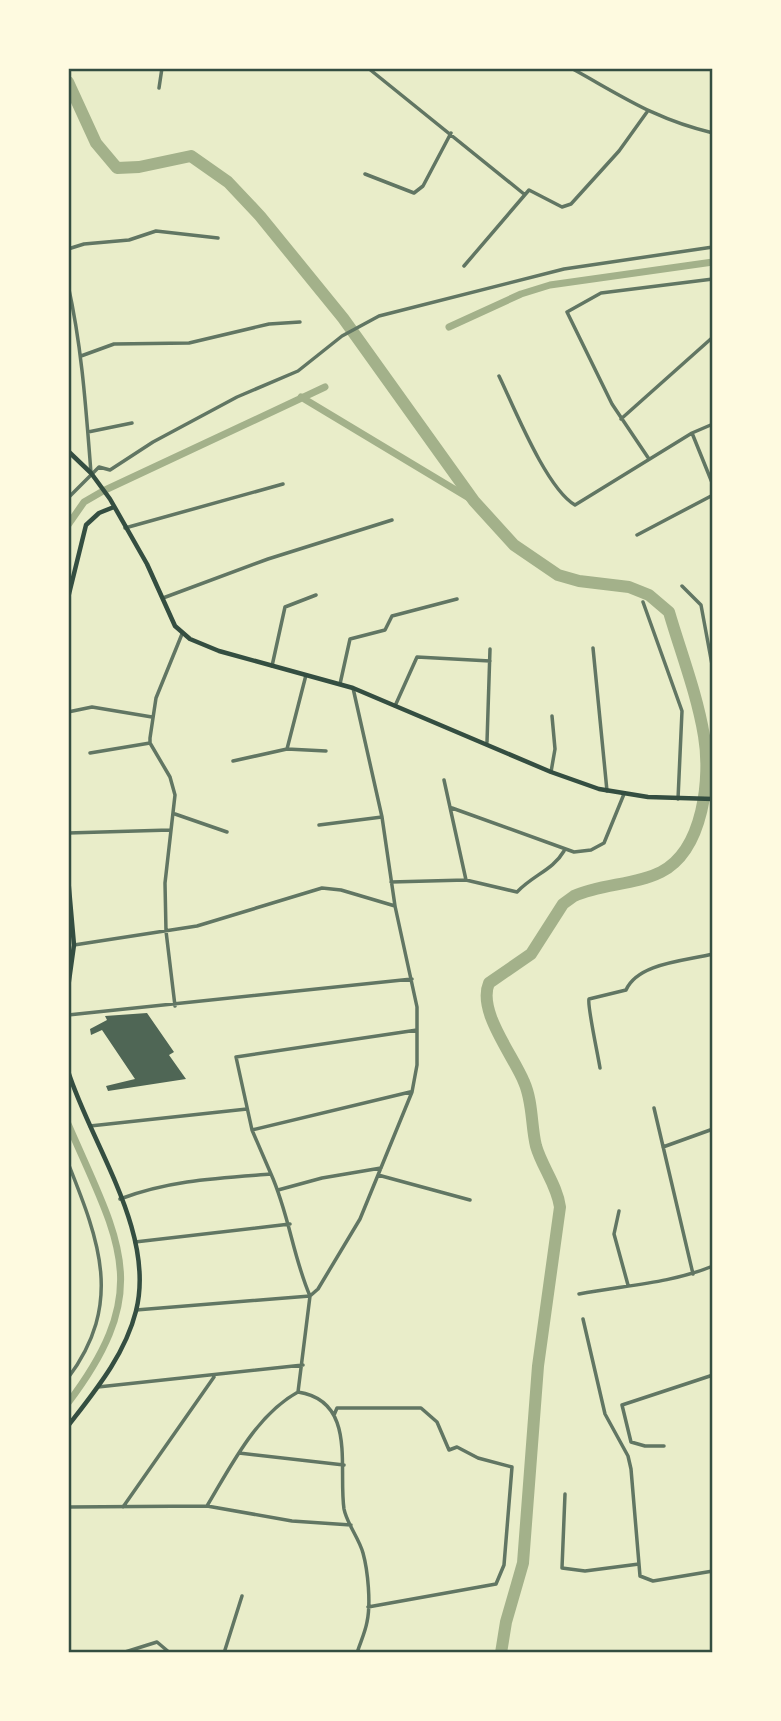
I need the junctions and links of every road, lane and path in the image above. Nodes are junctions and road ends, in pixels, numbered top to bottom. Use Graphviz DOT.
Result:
graph roads {
  1 [pos="162,68"];
  2 [pos="368,68"];
  3 [pos="571,68"];
  4 [pos="586,68"];
  5 [pos="584,75"];
  6 [pos="159,88"];
  7 [pos="647,112"];
  8 [pos="451,133"];
  9 [pos="713,133"];
  10 [pos="365,174"];
  11 [pos="525,195"];
  12 [pos="218,238"];
  13 [pos="713,247"];
  14 [pos="68,249"];
  15 [pos="464,266"];
  16 [pos="713,279"];
  17 [pos="68,285"];
  18 [pos="300,322"];
  19 [pos="713,337"];
  20 [pos="81,356"];
  21 [pos="499,376"];
  22 [pos="621,419"];
  23 [pos="132,424"];
  24 [pos="713,424"];
  25 [pos="88,432"];
  26 [pos="692,433"];
  27 [pos="68,451"];
  28 [pos="649,459"];
  29 [pos="91,473"];
  30 [pos="283,484"];
  31 [pos="713,485"];
  32 [pos="713,495"];
  33 [pos="68,498"];
  34 [pos="114,507"];
  35 [pos="391,520"];
  36 [pos="125,528"];
  37 [pos="637,535"];
  38 [pos="682,586"];
  39 [pos="316,595"];
  40 [pos="68,598"];
  41 [pos="163,598"];
  42 [pos="457,599"];
  43 [pos="643,602"];
  44 [pos="182,634"];
  45 [pos="593,648"];
  46 [pos="490,649"];
  47 [pos="490,661"];
  48 [pos="272,666"];
  49 [pos="713,670"];
  50 [pos="306,674"];
  51 [pos="340,684"];
  52 [pos="352,688"];
  53 [pos="396,706"];
  54 [pos="68,712"];
  55 [pos="552,716"];
  56 [pos="152,717"];
  57 [pos="150,743"];
  58 [pos="487,743"];
  59 [pos="287,750"];
  60 [pos="326,751"];
  61 [pos="90,752"];
  62 [pos="233,761"];
  63 [pos="551,772"];
  64 [pos="444,780"];
  65 [pos="607,790"];
  66 [pos="624,794"];
  67 [pos="678,799"];
  68 [pos="713,799"];
  69 [pos="452,808"];
  70 [pos="174,814"];
  71 [pos="382,817"];
  72 [pos="319,825"];
  73 [pos="170,830"];
  74 [pos="227,832"];
  75 [pos="68,833"];
  76 [pos="564,851"];
  77 [pos="68,877"];
  78 [pos="466,880"];
  79 [pos="391,882"];
  80 [pos="395,906"];
  81 [pos="166,931"];
  82 [pos="74,945"];
  83 [pos="713,954"];
  84 [pos="412,979"];
  85 [pos="68,988"];
  86 [pos="175,1006"];
  87 [pos="68,1015"];
  88 [pos="417,1030"];
  89 [pos="600,1068"];
  90 [pos="68,1071"];
  91 [pos="412,1092"];
  92 [pos="654,1108"];
  93 [pos="247,1109"];
  94 [pos="90,1126"];
  95 [pos="713,1129"];
  96 [pos="252,1130"];
  97 [pos="663,1147"];
  98 [pos="68,1163"];
  99 [pos="381,1168"];
  100 [pos="271,1174"];
  101 [pos="379,1175"];
  102 [pos="278,1191"];
  103 [pos="120,1199"];
  104 [pos="470,1200"];
  105 [pos="619,1211"];
  106 [pos="290,1224"];
  107 [pos="135,1242"];
  108 [pos="713,1266"];
  109 [pos="693,1274"];
  110 [pos="628,1284"];
  111 [pos="579,1294"];
  112 [pos="310,1296"];
  113 [pos="136,1310"];
  114 [pos="583,1319"];
  115 [pos="303,1365"];
  116 [pos="713,1375"];
  117 [pos="215,1377"];
  118 [pos="68,1378"];
  119 [pos="98,1387"];
  120 [pos="298,1392"];
  121 [pos="334,1415"];
  122 [pos="68,1426"];
  123 [pos="664,1446"];
  124 [pos="239,1453"];
  125 [pos="344,1465"];
  126 [pos="712,1473"];
  127 [pos="713,1484"];
  128 [pos="565,1494"];
  129 [pos="207,1506"];
  130 [pos="68,1507"];
  131 [pos="122,1507"];
  132 [pos="351,1525"];
  133 [pos="639,1564"];
  134 [pos="713,1571"];
  135 [pos="242,1596"];
  136 [pos="368,1607"];
  137 [pos="122,1653"];
  138 [pos="170,1653"];
  139 [pos="225,1653"];
  140 [pos="357,1653"];
  1 -- 6 [label="street"];
  2 -- 8 [label="street"];
  3 -- 5 [label="street"];
  4 -- 5 [label="street"];
  5 -- 7 [label="street"];
  7 -- 9 [label="street"];
  7 -- 11 [label="street"];
  8 -- 10 [label="street"];
  8 -- 11 [label="street"];
  11 -- 15 [label="street"];
  12 -- 14 [label="street"];
  13 -- 29 [label="street"];
  16 -- 22 [label="street"];
  17 -- 20 [label="street"];
  18 -- 20 [label="street"];
  19 -- 22 [label="street"];
  20 -- 25 [label="street"];
  21 -- 28 [label="street"];
  22 -- 28 [label="street"];
  23 -- 25 [label="street"];
  24 -- 26 [label="street"];
  25 -- 29 [label="street"];
  26 -- 28 [label="street"];
  26 -- 31 [label="street"];
  27 -- 29 [label="main road"];
  29 -- 33 [label="street"];
  29 -- 34 [label="main road"];
  30 -- 36 [label="street"];
  32 -- 37 [label="street"];
  34 -- 36 [label="main road"];
  34 -- 40 [label="main road"];
  35 -- 41 [label="street"];
  36 -- 41 [label="main road"];
  38 -- 49 [label="street"];
  39 -- 48 [label="street"];
  41 -- 44 [label="main road"];
  42 -- 51 [label="street"];
  43 -- 67 [label="street"];
  44 -- 48 [label="main road"];
  44 -- 56 [label="street"];
  45 -- 65 [label="street"];
  46 -- 47 [label="street"];
  47 -- 53 [label="street"];
  47 -- 58 [label="street"];
  48 -- 50 [label="main road"];
  50 -- 51 [label="main road"];
  50 -- 59 [label="street"];
  51 -- 52 [label="main road"];
  52 -- 53 [label="main road"];
  52 -- 71 [label="street"];
  53 -- 58 [label="main road"];
  54 -- 56 [label="street"];
  55 -- 63 [label="street"];
  56 -- 57 [label="street"];
  57 -- 61 [label="street"];
  57 -- 70 [label="street"];
  58 -- 63 [label="main road"];
  59 -- 60 [label="street"];
  59 -- 62 [label="street"];
  63 -- 65 [label="main road"];
  64 -- 69 [label="street"];
  65 -- 66 [label="main road"];
  66 -- 67 [label="main road"];
  66 -- 76 [label="street"];
  67 -- 68 [label="main road"];
  69 -- 76 [label="street"];
  69 -- 78 [label="street"];
  70 -- 73 [label="street"];
  70 -- 74 [label="street"];
  71 -- 72 [label="street"];
  71 -- 79 [label="street"];
  73 -- 75 [label="street"];
  73 -- 81 [label="street"];
  76 -- 78 [label="street"];
  77 -- 82 [label="main road"];
  78 -- 79 [label="street"];
  79 -- 80 [label="street"];
  80 -- 81 [label="street"];
  80 -- 84 [label="street"];
  81 -- 82 [label="street"];
  81 -- 86 [label="street"];
  82 -- 85 [label="main road"];
  83 -- 89 [label="street"];
  84 -- 86 [label="street"];
  84 -- 88 [label="street"];
  86 -- 87 [label="street"];
  88 -- 91 [label="street"];
  88 -- 93 [label="street"];
  90 -- 94 [label="main road"];
  91 -- 96 [label="street"];
  91 -- 99 [label="street"];
  92 -- 97 [label="street"];
  93 -- 94 [label="street"];
  93 -- 96 [label="street"];
  94 -- 103 [label="main road"];
  95 -- 97 [label="street"];
  96 -- 100 [label="street"];
  97 -- 109 [label="street"];
  98 -- 118 [label="street"];
  99 -- 101 [label="street"];
  99 -- 102 [label="street"];
  100 -- 102 [label="street"];
  100 -- 103 [label="street"];
  101 -- 104 [label="street"];
  101 -- 112 [label="street"];
  102 -- 106 [label="street"];
  103 -- 107 [label="main road"];
  105 -- 110 [label="street"];
  106 -- 107 [label="street"];
  106 -- 112 [label="street"];
  107 -- 113 [label="main road"];
  108 -- 109 [label="street"];
  109 -- 110 [label="street"];
  110 -- 111 [label="street"];
  112 -- 113 [label="street"];
  112 -- 115 [label="street"];
  113 -- 119 [label="main road"];
  114 -- 133 [label="street"];
  115 -- 117 [label="street"];
  115 -- 120 [label="street"];
  116 -- 123 [label="street"];
  117 -- 119 [label="street"];
  117 -- 131 [label="street"];
  119 -- 122 [label="main road"];
  120 -- 121 [label="street"];
  120 -- 124 [label="street"];
  121 -- 125 [label="street"];
  121 -- 136 [label="street"];
  124 -- 125 [label="street"];
  124 -- 129 [label="street"];
  125 -- 132 [label="street"];
  126 -- 127 [label="street"];
  128 -- 133 [label="street"];
  129 -- 131 [label="street"];
  129 -- 132 [label="street"];
  130 -- 131 [label="street"];
  132 -- 136 [label="street"];
  133 -- 134 [label="street"];
  135 -- 139 [label="street"];
  136 -- 140 [label="street"];
  137 -- 138 [label="street"];
}
